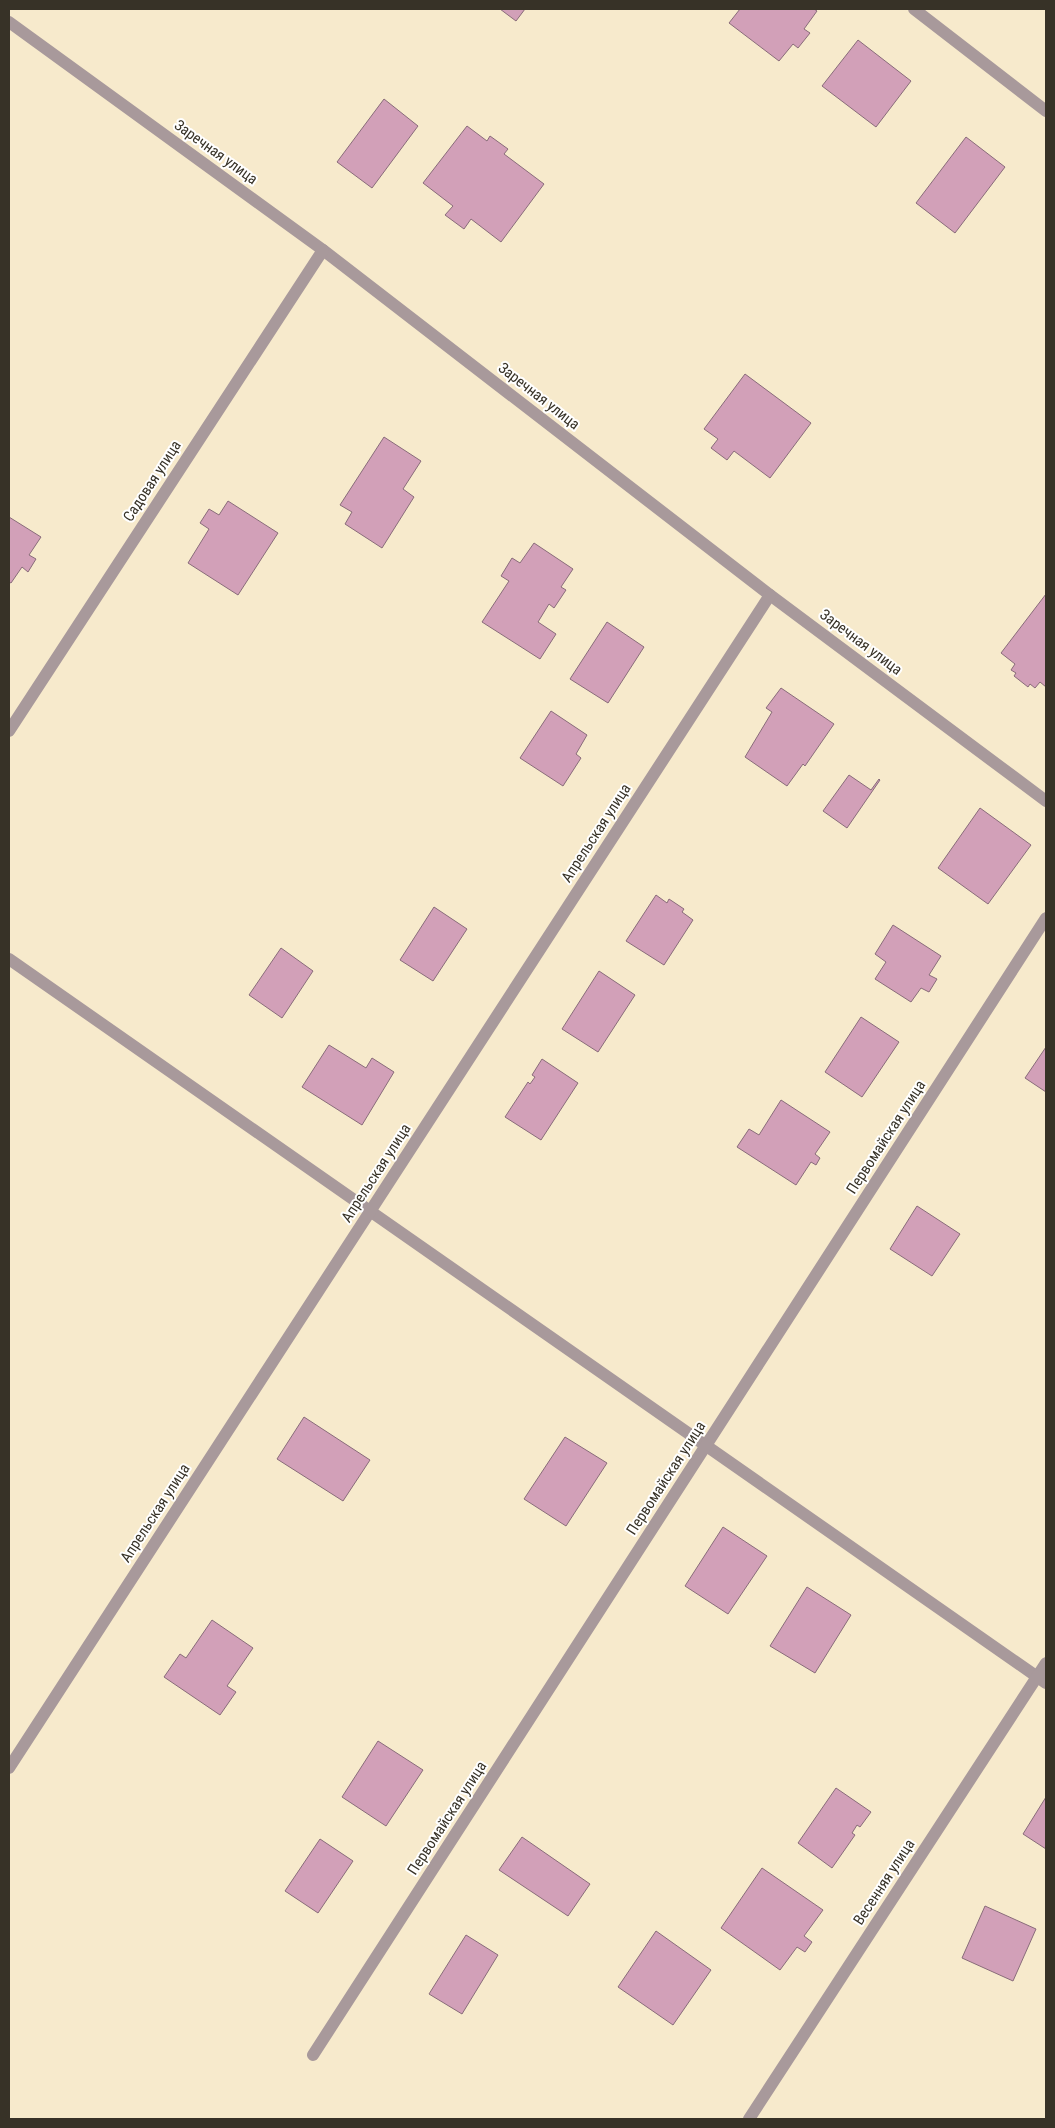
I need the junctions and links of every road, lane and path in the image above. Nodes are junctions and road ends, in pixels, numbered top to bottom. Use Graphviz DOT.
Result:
graph roads {
  1 [pos="914,9"];
  2 [pos="9,22"];
  3 [pos="1046,111"];
  4 [pos="323,250"];
  5 [pos="770,595"];
  6 [pos="9,731"];
  7 [pos="1046,801"];
  8 [pos="1046,918"];
  9 [pos="9,959"];
  10 [pos="706,1446"];
  11 [pos="1046,1663"];
  12 [pos="1042,1680"];
  13 [pos="9,1768"];
  14 [pos="313,2055"];
  15 [pos="750,2119"];
  1 -- 3 [label="street"];
  2 -- 4 [label="street, Заречная улица"];
  4 -- 5 [label="street, Заречная улица"];
  4 -- 6 [label="street, Садовая улица"];
  5 -- 7 [label="street, Заречная улица"];
  5 -- 13 [label="street, Апрельская улица"];
  8 -- 10 [label="street, Первомайская улица"];
  9 -- 10 [label="street"];
  10 -- 12 [label="street"];
  10 -- 14 [label="street, Первомайская улица"];
  11 -- 12 [label="street, Весенняя улица"];
  12 -- 15 [label="street, Весенняя улица"];
}
